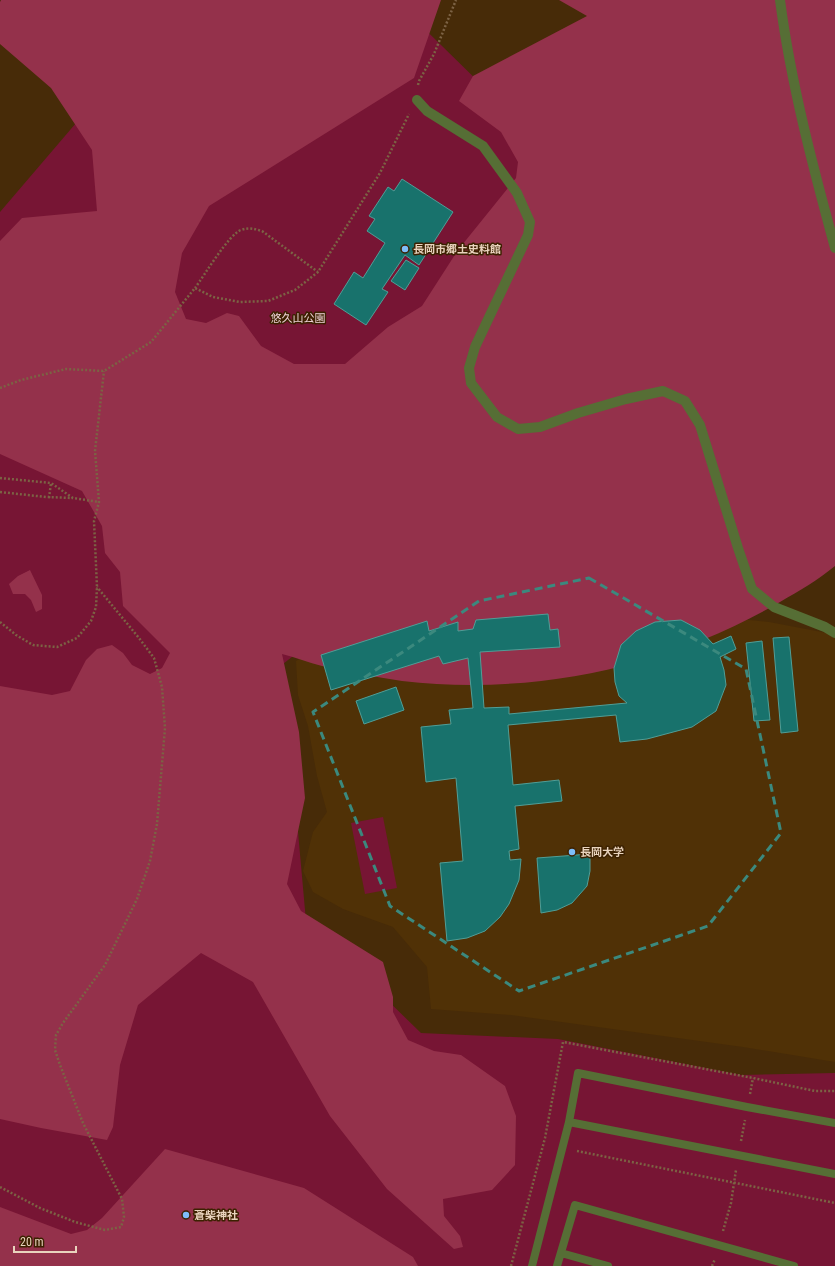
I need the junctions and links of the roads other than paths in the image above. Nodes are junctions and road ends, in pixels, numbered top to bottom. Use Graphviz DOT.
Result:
graph roads {
  1 [pos="780,0"];
  2 [pos="416,100"];
  3 [pos="835,248"];
  4 [pos="835,633"];
  5 [pos="569,1122"];
  6 [pos="835,1124"];
  7 [pos="835,1174"];
  8 [pos="561,1253"];
  9 [pos="532,1266"];
  10 [pos="557,1266"];
  11 [pos="608,1266"];
  12 [pos="794,1266"];
  1 -- 3 [label="street"];
  2 -- 4 [label="street"];
  5 -- 6 [label="lane"];
  5 -- 7 [label="lane"];
  5 -- 9 [label="lane"];
  8 -- 10 [label="lane"];
  8 -- 11 [label="lane"];
  8 -- 12 [label="lane"];
}
